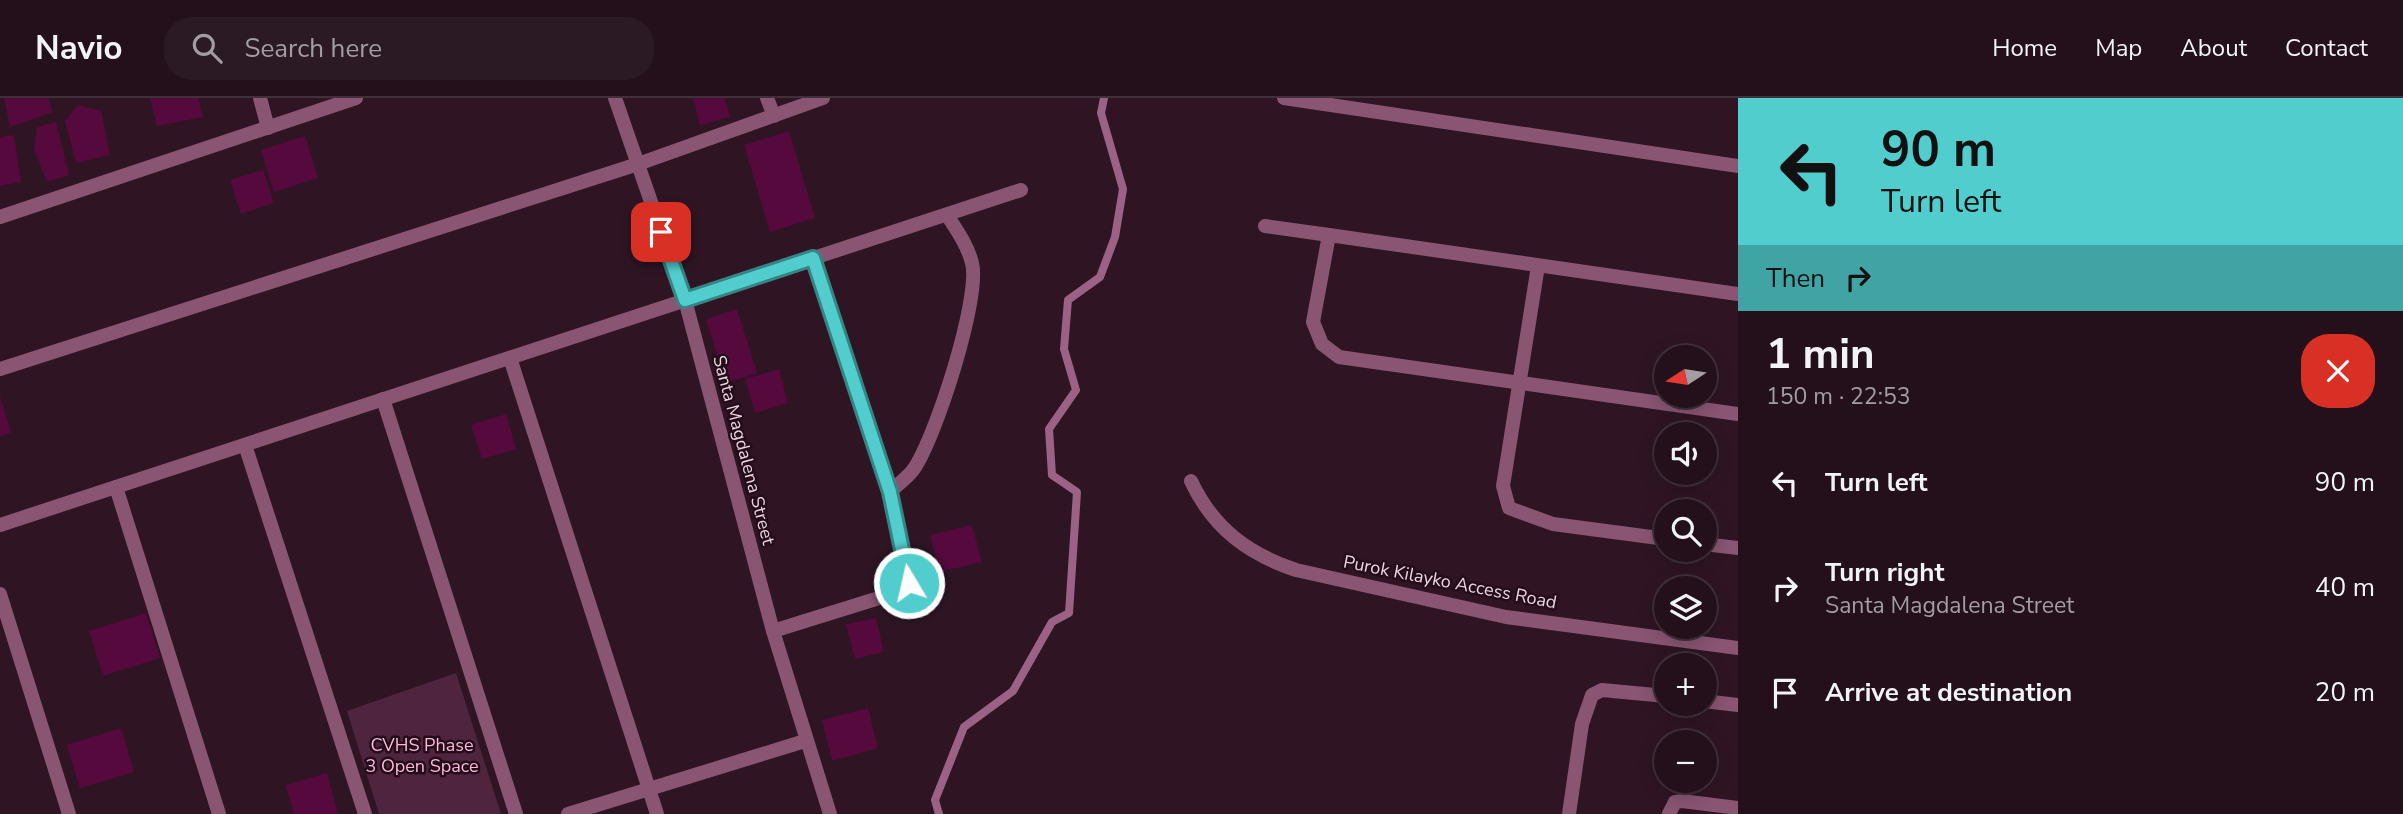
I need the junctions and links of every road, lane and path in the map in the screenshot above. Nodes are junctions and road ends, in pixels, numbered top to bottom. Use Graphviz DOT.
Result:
graph roads {
  1 [pos="260,98"];
  2 [pos="356,98"];
  3 [pos="615,98"];
  4 [pos="767,98"];
  5 [pos="823,98"];
  6 [pos="1284,98"];
  7 [pos="774,116"];
  8 [pos="268,128"];
  9 [pos="638,164"];
  10 [pos="1738,166"];
  11 [pos="1021,190"];
  12 [pos="947,215"];
  13 [pos="0,217"];
  14 [pos="1265,226"];
  15 [pos="1329,236"];
  16 [pos="813,258"];
  17 [pos="1538,266"];
  18 [pos="1738,294"];
  19 [pos="685,300"];
  20 [pos="510,358"];
  21 [pos="0,369"];
  22 [pos="1520,383"];
  23 [pos="383,399"];
  24 [pos="1738,414"];
  25 [pos="245,444"];
  26 [pos="1191,481"];
  27 [pos="116,487"];
  28 [pos="890,492"];
  29 [pos="0,525"];
  30 [pos="1654,537"];
  31 [pos="1717,546"];
  32 [pos="1738,548"];
  33 [pos="0,594"];
  34 [pos="773,631"];
  35 [pos="1738,648"];
  36 [pos="1654,695"];
  37 [pos="1717,703"];
  38 [pos="1738,705"];
  39 [pos="805,741"];
  40 [pos="649,788"];
  41 [pos="1738,808"];
  42 [pos="69,814"];
  43 [pos="219,814"];
  44 [pos="365,814"];
  45 [pos="516,814"];
  46 [pos="568,814"];
  47 [pos="657,814"];
  48 [pos="830,814"];
  49 [pos="1569,814"];
  50 [pos="1669,814"];
  1 -- 8 [label="street"];
  2 -- 8 [label="street"];
  3 -- 9 [label="street, Santa Magdalena Street"];
  4 -- 7 [label="street"];
  5 -- 7 [label="street"];
  6 -- 10 [label="street"];
  7 -- 9 [label="street"];
  8 -- 13 [label="street"];
  9 -- 19 [label="street, Santa Magdalena Street"];
  9 -- 21 [label="street"];
  11 -- 12 [label="street"];
  12 -- 16 [label="street"];
  12 -- 28 [label="street"];
  14 -- 15 [label="street"];
  15 -- 17 [label="street"];
  15 -- 22 [label="street"];
  16 -- 19 [label="street"];
  16 -- 28 [label="street"];
  17 -- 18 [label="street"];
  17 -- 22 [label="street"];
  19 -- 20 [label="street"];
  19 -- 34 [label="street, Santa Magdalena Street"];
  20 -- 23 [label="street"];
  20 -- 40 [label="street"];
  22 -- 24 [label="street"];
  22 -- 30 [label="street"];
  23 -- 25 [label="street"];
  23 -- 45 [label="street"];
  25 -- 27 [label="street"];
  25 -- 44 [label="street"];
  26 -- 35 [label="street, Purok Kilayko Access Road"];
  27 -- 29 [label="street"];
  27 -- 43 [label="street"];
  28 -- 34 [label="street"];
  31 -- 32 [label="street"];
  33 -- 42 [label="street"];
  34 -- 39 [label="street, Santa Magdalena Street"];
  36 -- 49 [label="street"];
  37 -- 38 [label="street"];
  39 -- 40 [label="street"];
  39 -- 48 [label="street, Santa Magdalena Street"];
  40 -- 46 [label="street"];
  40 -- 47 [label="street"];
  41 -- 50 [label="street"];
}
